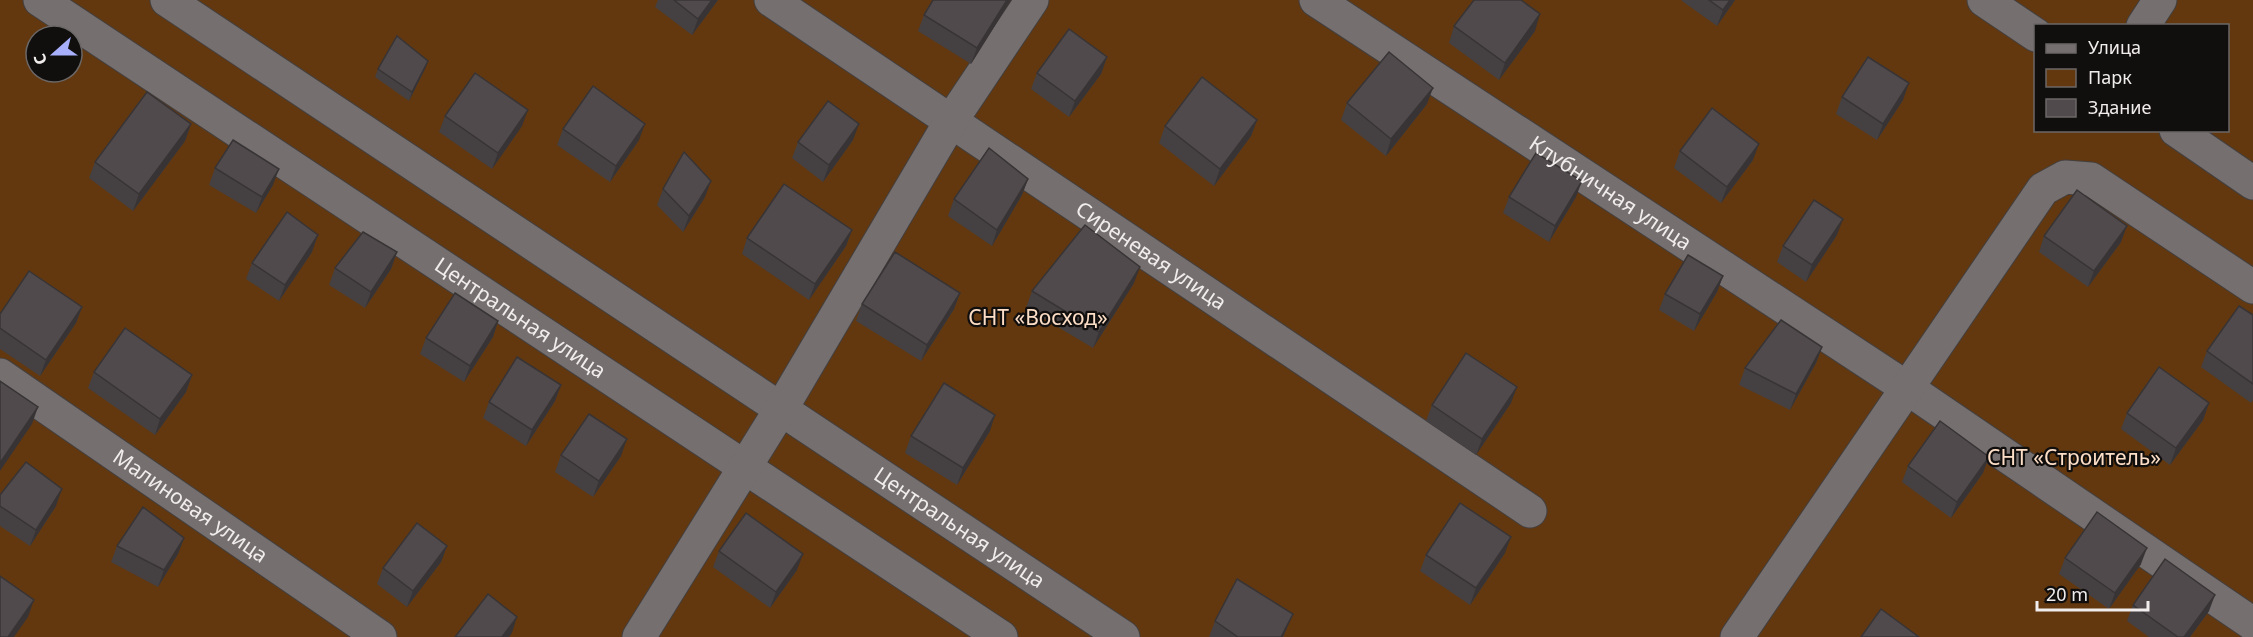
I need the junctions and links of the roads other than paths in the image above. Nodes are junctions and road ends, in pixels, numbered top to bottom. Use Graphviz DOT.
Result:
graph roads {
  1 [pos="40,0"];
  2 [pos="166,0"];
  3 [pos="771,0"];
  4 [pos="1032,0"];
  5 [pos="1316,0"];
  6 [pos="1984,0"];
  7 [pos="2160,0"];
  8 [pos="2144,24"];
  9 [pos="2034,34"];
  10 [pos="951,121"];
  11 [pos="2179,132"];
  12 [pos="2253,183"];
  13 [pos="2253,287"];
  14 [pos="0,375"];
  15 [pos="1907,388"];
  16 [pos="781,409"];
  17 [pos="745,466"];
  18 [pos="1530,511"];
  19 [pos="2253,624"];
  20 [pos="380,637"];
  21 [pos="639,637"];
  22 [pos="1001,637"];
  23 [pos="1123,637"];
  24 [pos="1737,637"];
  1 -- 17 [label="street, Центральная улица"];
  2 -- 16 [label="street, Центральная улица"];
  3 -- 10 [label="street, Сиреневая улица"];
  4 -- 10 [label="street"];
  5 -- 15 [label="street, Клубничная улица"];
  6 -- 9 [label="street"];
  7 -- 8 [label="street"];
  10 -- 16 [label="street"];
  10 -- 18 [label="street, Сиреневая улица"];
  11 -- 12 [label="street"];
  13 -- 15 [label="street"];
  14 -- 20 [label="street, Малиновая улица"];
  15 -- 19 [label="street, Клубничная улица"];
  15 -- 24 [label="street"];
  16 -- 17 [label="street"];
  16 -- 23 [label="street, Центральная улица"];
  17 -- 21 [label="street"];
  17 -- 22 [label="street, Центральная улица"];
}
